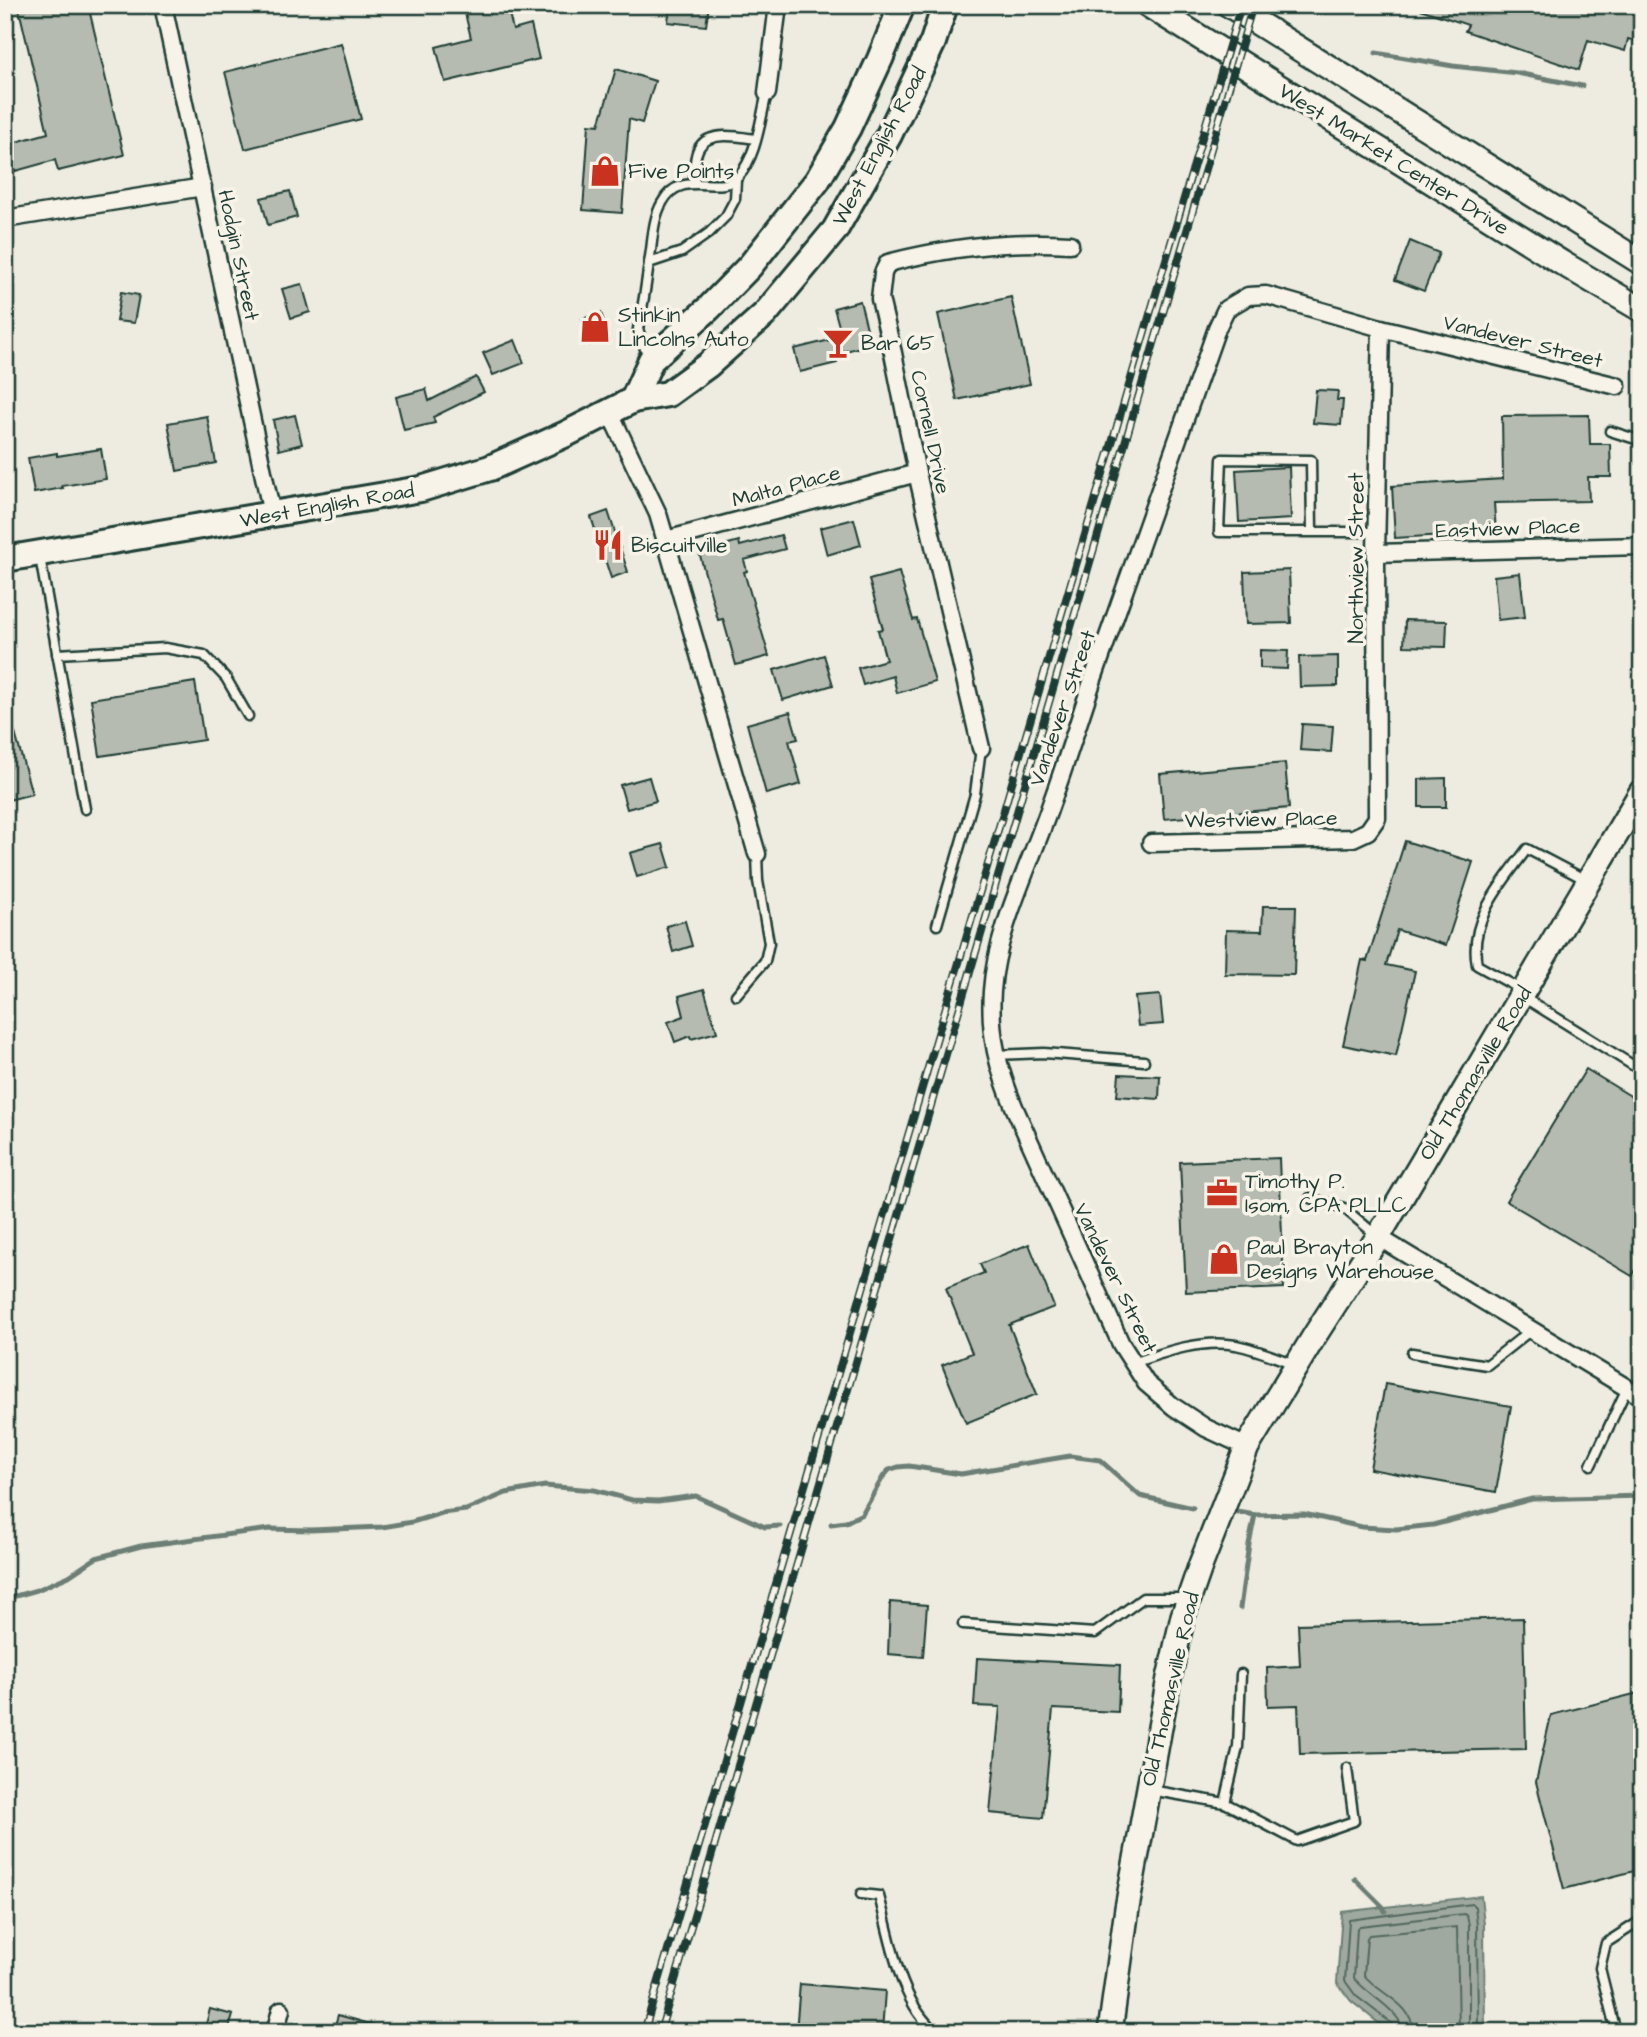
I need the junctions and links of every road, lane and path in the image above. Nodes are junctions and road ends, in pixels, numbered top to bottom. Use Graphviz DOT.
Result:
graph roads {
  1 [pos="163,5"];
  2 [pos="778,5"];
  3 [pos="902,5"];
  4 [pos="945,5"];
  5 [pos="961,5"];
  6 [pos="1148,5"];
  7 [pos="1229,5"];
  8 [pos="937,29"];
  9 [pos="767,93"];
  10 [pos="755,139"];
  11 [pos="736,180"];
  12 [pos="694,183"];
  13 [pos="203,187"];
  14 [pos="5,219"];
  15 [pos="1070,244"];
  16 [pos="649,263"];
  17 [pos="1642,263"];
  18 [pos="1642,310"];
  19 [pos="1381,328"];
  20 [pos="650,360"];
  21 [pos="1617,386"];
  22 [pos="633,400"];
  23 [pos="610,413"];
  24 [pos="1611,431"];
  25 [pos="1642,441"];
  26 [pos="917,473"];
  27 [pos="272,514"];
  28 [pos="1312,531"];
  29 [pos="1376,532"];
  30 [pos="666,540"];
  31 [pos="1642,546"];
  32 [pos="1376,553"];
  33 [pos="39,554"];
  34 [pos="5,559"];
  35 [pos="57,654"];
  36 [pos="248,716"];
  37 [pos="981,748"];
  38 [pos="1377,789"];
  39 [pos="1638,804"];
  40 [pos="85,809"];
  41 [pos="1151,843"];
  42 [pos="757,854"];
  43 [pos="1589,881"];
  44 [pos="937,925"];
  45 [pos="1522,993"];
  46 [pos="736,995"];
  47 [pos="995,1055"];
  48 [pos="1144,1061"];
  49 [pos="1642,1071"];
  50 [pos="1310,1198"];
  51 [pos="1378,1237"];
  52 [pos="1531,1329"];
  53 [pos="1412,1353"];
  54 [pos="1133,1363"];
  55 [pos="1297,1365"];
  56 [pos="1637,1391"];
  57 [pos="1247,1447"];
  58 [pos="1591,1465"];
  59 [pos="1189,1598"];
  60 [pos="963,1624"];
  61 [pos="1241,1674"];
  62 [pos="1347,1768"];
  63 [pos="1147,1789"];
  64 [pos="1226,1803"];
  65 [pos="861,1894"];
  66 [pos="1642,1920"];
  67 [pos="281,2010"];
  68 [pos="275,2032"];
  69 [pos="936,2032"];
  70 [pos="1110,2032"];
  71 [pos="1616,2032"];
  1 -- 13 [label="street, Hodgin Street"];
  2 -- 9 [label="street"];
  3 -- 20 [label="main road, West English Road"];
  4 -- 8 [label="main road, West English Road"];
  5 -- 8 [label="main road"];
  6 -- 18 [label="street, West Market Center Drive"];
  7 -- 17 [label="street, West Market Center Drive"];
  8 -- 22 [label="main road, West English Road"];
  9 -- 10 [label="lane"];
  10 -- 11 [label="lane"];
  10 -- 12 [label="lane"];
  11 -- 12 [label="lane"];
  11 -- 16 [label="lane"];
  12 -- 16 [label="lane"];
  13 -- 14 [label="street"];
  13 -- 27 [label="street, Hodgin Street"];
  15 -- 26 [label="street, Cornell Drive"];
  16 -- 20 [label="lane"];
  19 -- 21 [label="street, Vandever Street"];
  19 -- 29 [label="street, Northview Street"];
  19 -- 47 [label="street, Vandever Street"];
  20 -- 22 [label="main road, West English Road"];
  22 -- 23 [label="main road, West English Road"];
  23 -- 27 [label="main road, West English Road"];
  23 -- 30 [label="street"];
  24 -- 25 [label="lane"];
  26 -- 30 [label="street, Malta Place"];
  26 -- 37 [label="street, Cornell Drive"];
  27 -- 33 [label="main road, West English Road"];
  28 -- 28 [label="lane"];
  28 -- 29 [label="lane"];
  29 -- 32 [label="street, Northview Street"];
  30 -- 42 [label="street"];
  31 -- 32 [label="street, Eastview Place"];
  32 -- 38 [label="street, Northview Street"];
  33 -- 34 [label="main road, West English Road"];
  33 -- 35 [label="lane"];
  35 -- 36 [label="lane"];
  35 -- 40 [label="lane"];
  37 -- 44 [label="lane"];
  38 -- 41 [label="street, Westview Place"];
  39 -- 43 [label="street, Old Thomasville Road"];
  42 -- 46 [label="lane"];
  43 -- 45 [label="street, Old Thomasville Road"];
  43 -- 45 [label="lane"];
  45 -- 49 [label="lane"];
  45 -- 51 [label="street, Old Thomasville Road"];
  47 -- 48 [label="lane"];
  47 -- 54 [label="street, Vandever Street"];
  50 -- 51 [label="lane"];
  51 -- 52 [label="street"];
  51 -- 55 [label="street, Old Thomasville Road"];
  52 -- 53 [label="lane"];
  52 -- 56 [label="street"];
  54 -- 55 [label="lane"];
  54 -- 57 [label="street, Vandever Street"];
  55 -- 57 [label="street, Old Thomasville Road"];
  56 -- 58 [label="lane"];
  57 -- 59 [label="street, Old Thomasville Road"];
  59 -- 60 [label="lane"];
  59 -- 63 [label="street, Old Thomasville Road"];
  61 -- 64 [label="lane"];
  62 -- 64 [label="lane"];
  63 -- 64 [label="lane"];
  63 -- 70 [label="street, Old Thomasville Road"];
  65 -- 69 [label="lane"];
  66 -- 71 [label="lane"];
  67 -- 68 [label="street"];
}
